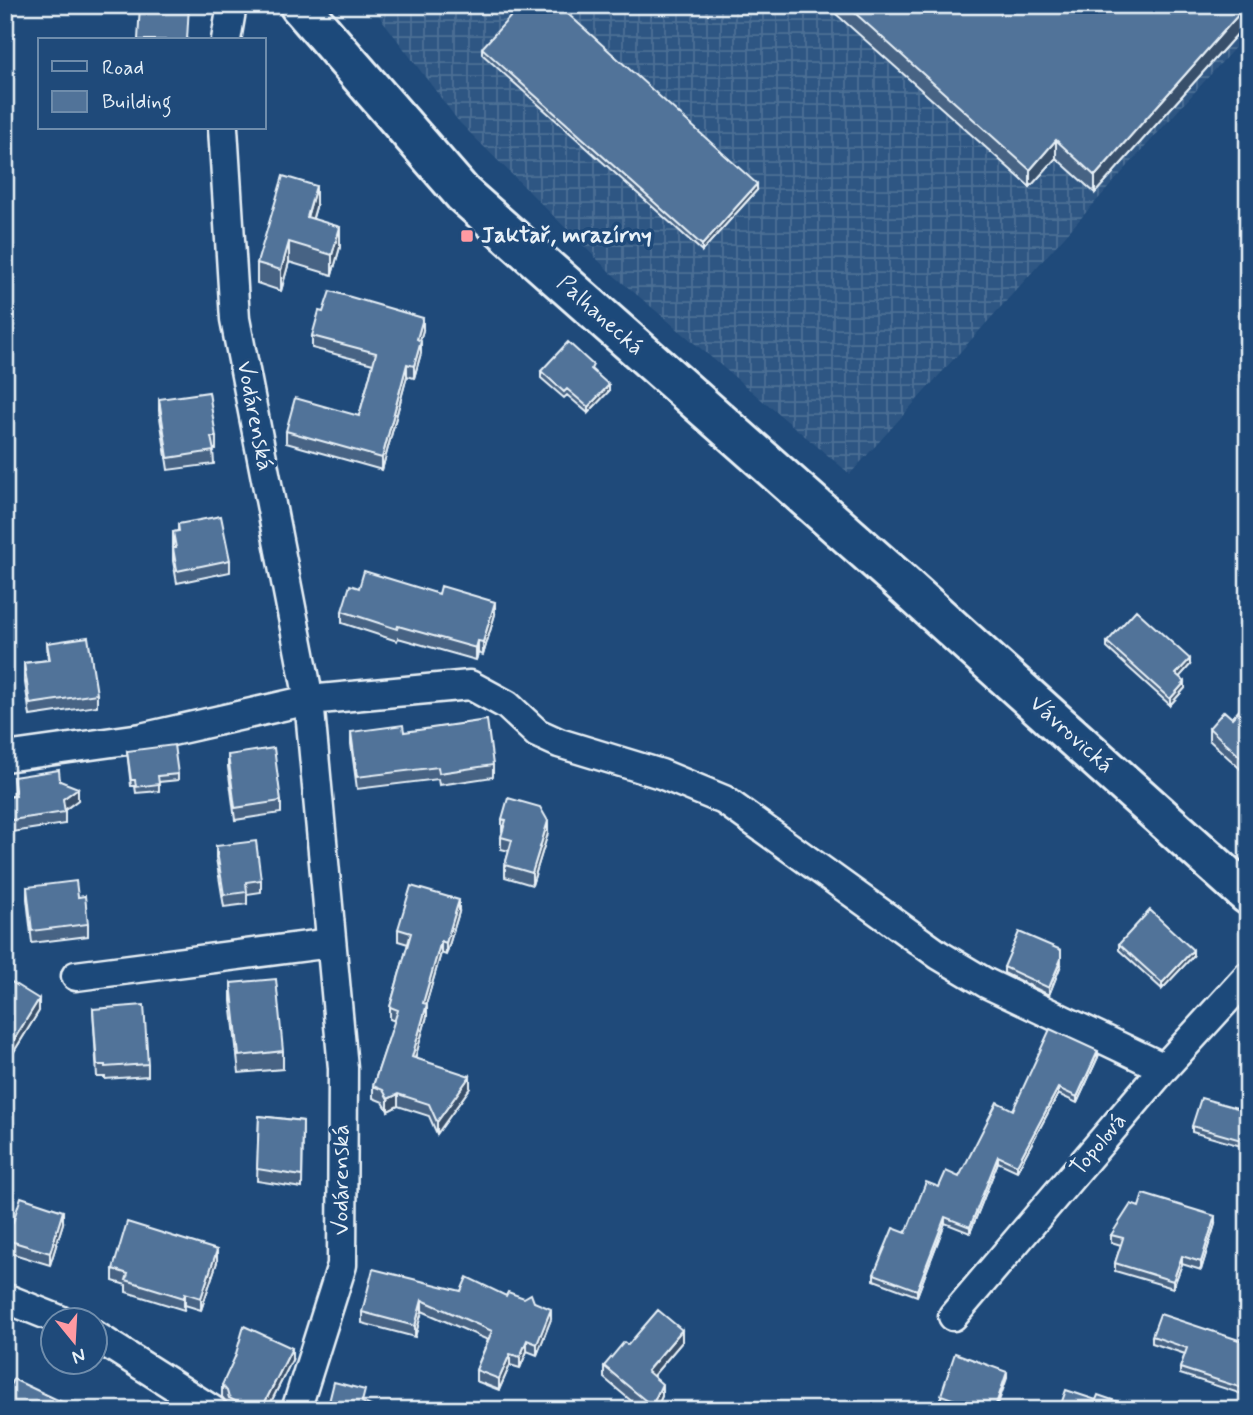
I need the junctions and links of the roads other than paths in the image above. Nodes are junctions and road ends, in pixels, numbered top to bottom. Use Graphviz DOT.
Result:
graph roads {
  1 [pos="232,5"];
  2 [pos="299,5"];
  3 [pos="226,38"];
  4 [pos="223,130"];
  5 [pos="894,576"];
  6 [pos="309,701"];
  7 [pos="5,757"];
  8 [pos="1248,895"];
  9 [pos="331,943"];
  10 [pos="76,976"];
  11 [pos="1248,976"];
  12 [pos="1164,1068"];
  13 [pos="5,1298"];
  14 [pos="38,1312"];
  15 [pos="953,1316"];
  16 [pos="108,1344"];
  17 [pos="212,1410"];
  18 [pos="296,1410"];
  1 -- 3 [label="street"];
  2 -- 5 [label="street, Palhanecká"];
  4 -- 6 [label="street, Vodárenská"];
  5 -- 8 [label="street, Vávrovická"];
  6 -- 7 [label="street"];
  6 -- 9 [label="street, Vodárenská"];
  6 -- 12 [label="street"];
  9 -- 10 [label="street"];
  9 -- 18 [label="street, Vodárenská"];
  11 -- 12 [label="street, Topolová"];
  12 -- 15 [label="street, Topolová"];
  13 -- 14 [label="street"];
  16 -- 17 [label="street"];
}
